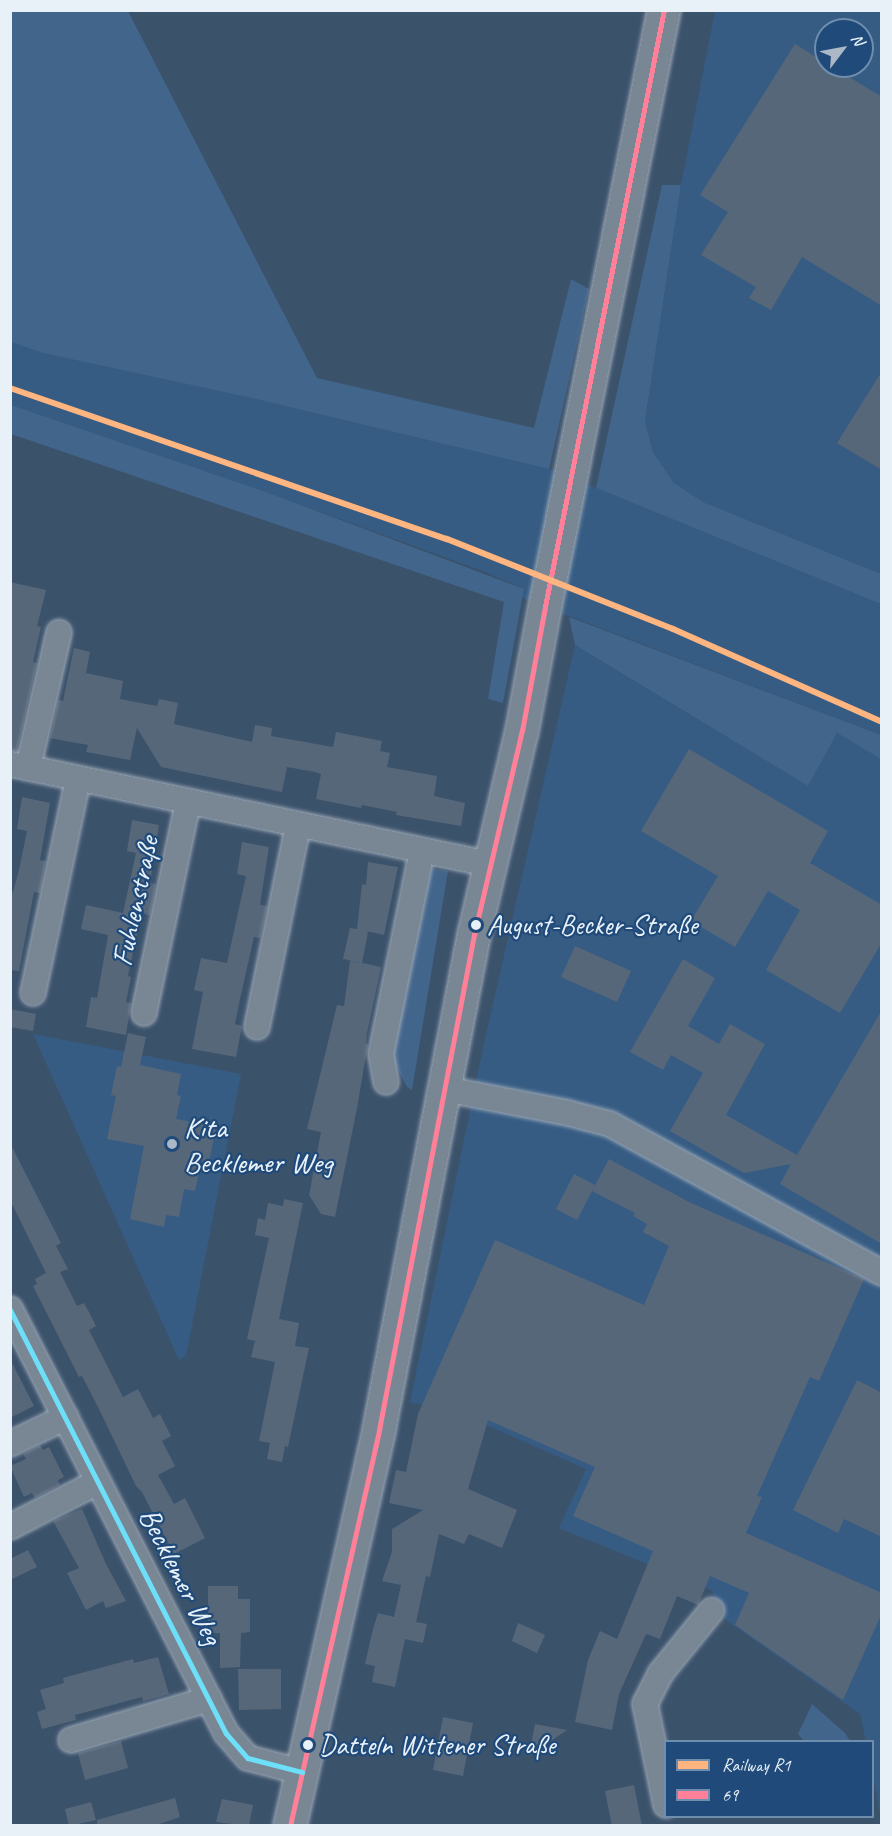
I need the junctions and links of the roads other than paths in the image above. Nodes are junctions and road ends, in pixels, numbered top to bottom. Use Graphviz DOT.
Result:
graph roads {
  1 [pos="664,10"];
  2 [pos="59,633"];
  3 [pos="19,766"];
  4 [pos="78,780"];
  5 [pos="188,802"];
  6 [pos="298,825"];
  7 [pos="422,850"];
  8 [pos="490,864"];
  9 [pos="33,993"];
  10 [pos="144,1013"];
  11 [pos="257,1027"];
  12 [pos="386,1082"];
  13 [pos="445,1089"];
  14 [pos="882,1273"];
  15 [pos="11,1309"];
  16 [pos="66,1417"];
  17 [pos="10,1444"];
  18 [pos="98,1482"];
  19 [pos="10,1527"];
  20 [pos="712,1610"];
  21 [pos="209,1699"];
  22 [pos="71,1740"];
  23 [pos="302,1772"];
  24 [pos="664,1795"];
  25 [pos="290,1826"];
  1 -- 8 [label="main road"];
  2 -- 3 [label="street, Fuhlenstraße"];
  3 -- 4 [label="street, Fuhlenstraße"];
  4 -- 5 [label="street, Fuhlenstraße"];
  4 -- 9 [label="street"];
  5 -- 6 [label="street, Fuhlenstraße"];
  5 -- 10 [label="street, Fuhlenstraße"];
  6 -- 7 [label="street, Fuhlenstraße"];
  6 -- 11 [label="street"];
  7 -- 8 [label="street, Fuhlenstraße"];
  7 -- 12 [label="street"];
  8 -- 13 [label="main road"];
  13 -- 14 [label="street"];
  13 -- 23 [label="main road"];
  15 -- 16 [label="street, Becklemer Weg"];
  16 -- 17 [label="street"];
  16 -- 18 [label="street, Becklemer Weg"];
  18 -- 19 [label="street"];
  18 -- 21 [label="street, Becklemer Weg"];
  20 -- 24 [label="street"];
  21 -- 22 [label="street"];
  21 -- 23 [label="street, Becklemer Weg"];
  23 -- 25 [label="main road"];
}
